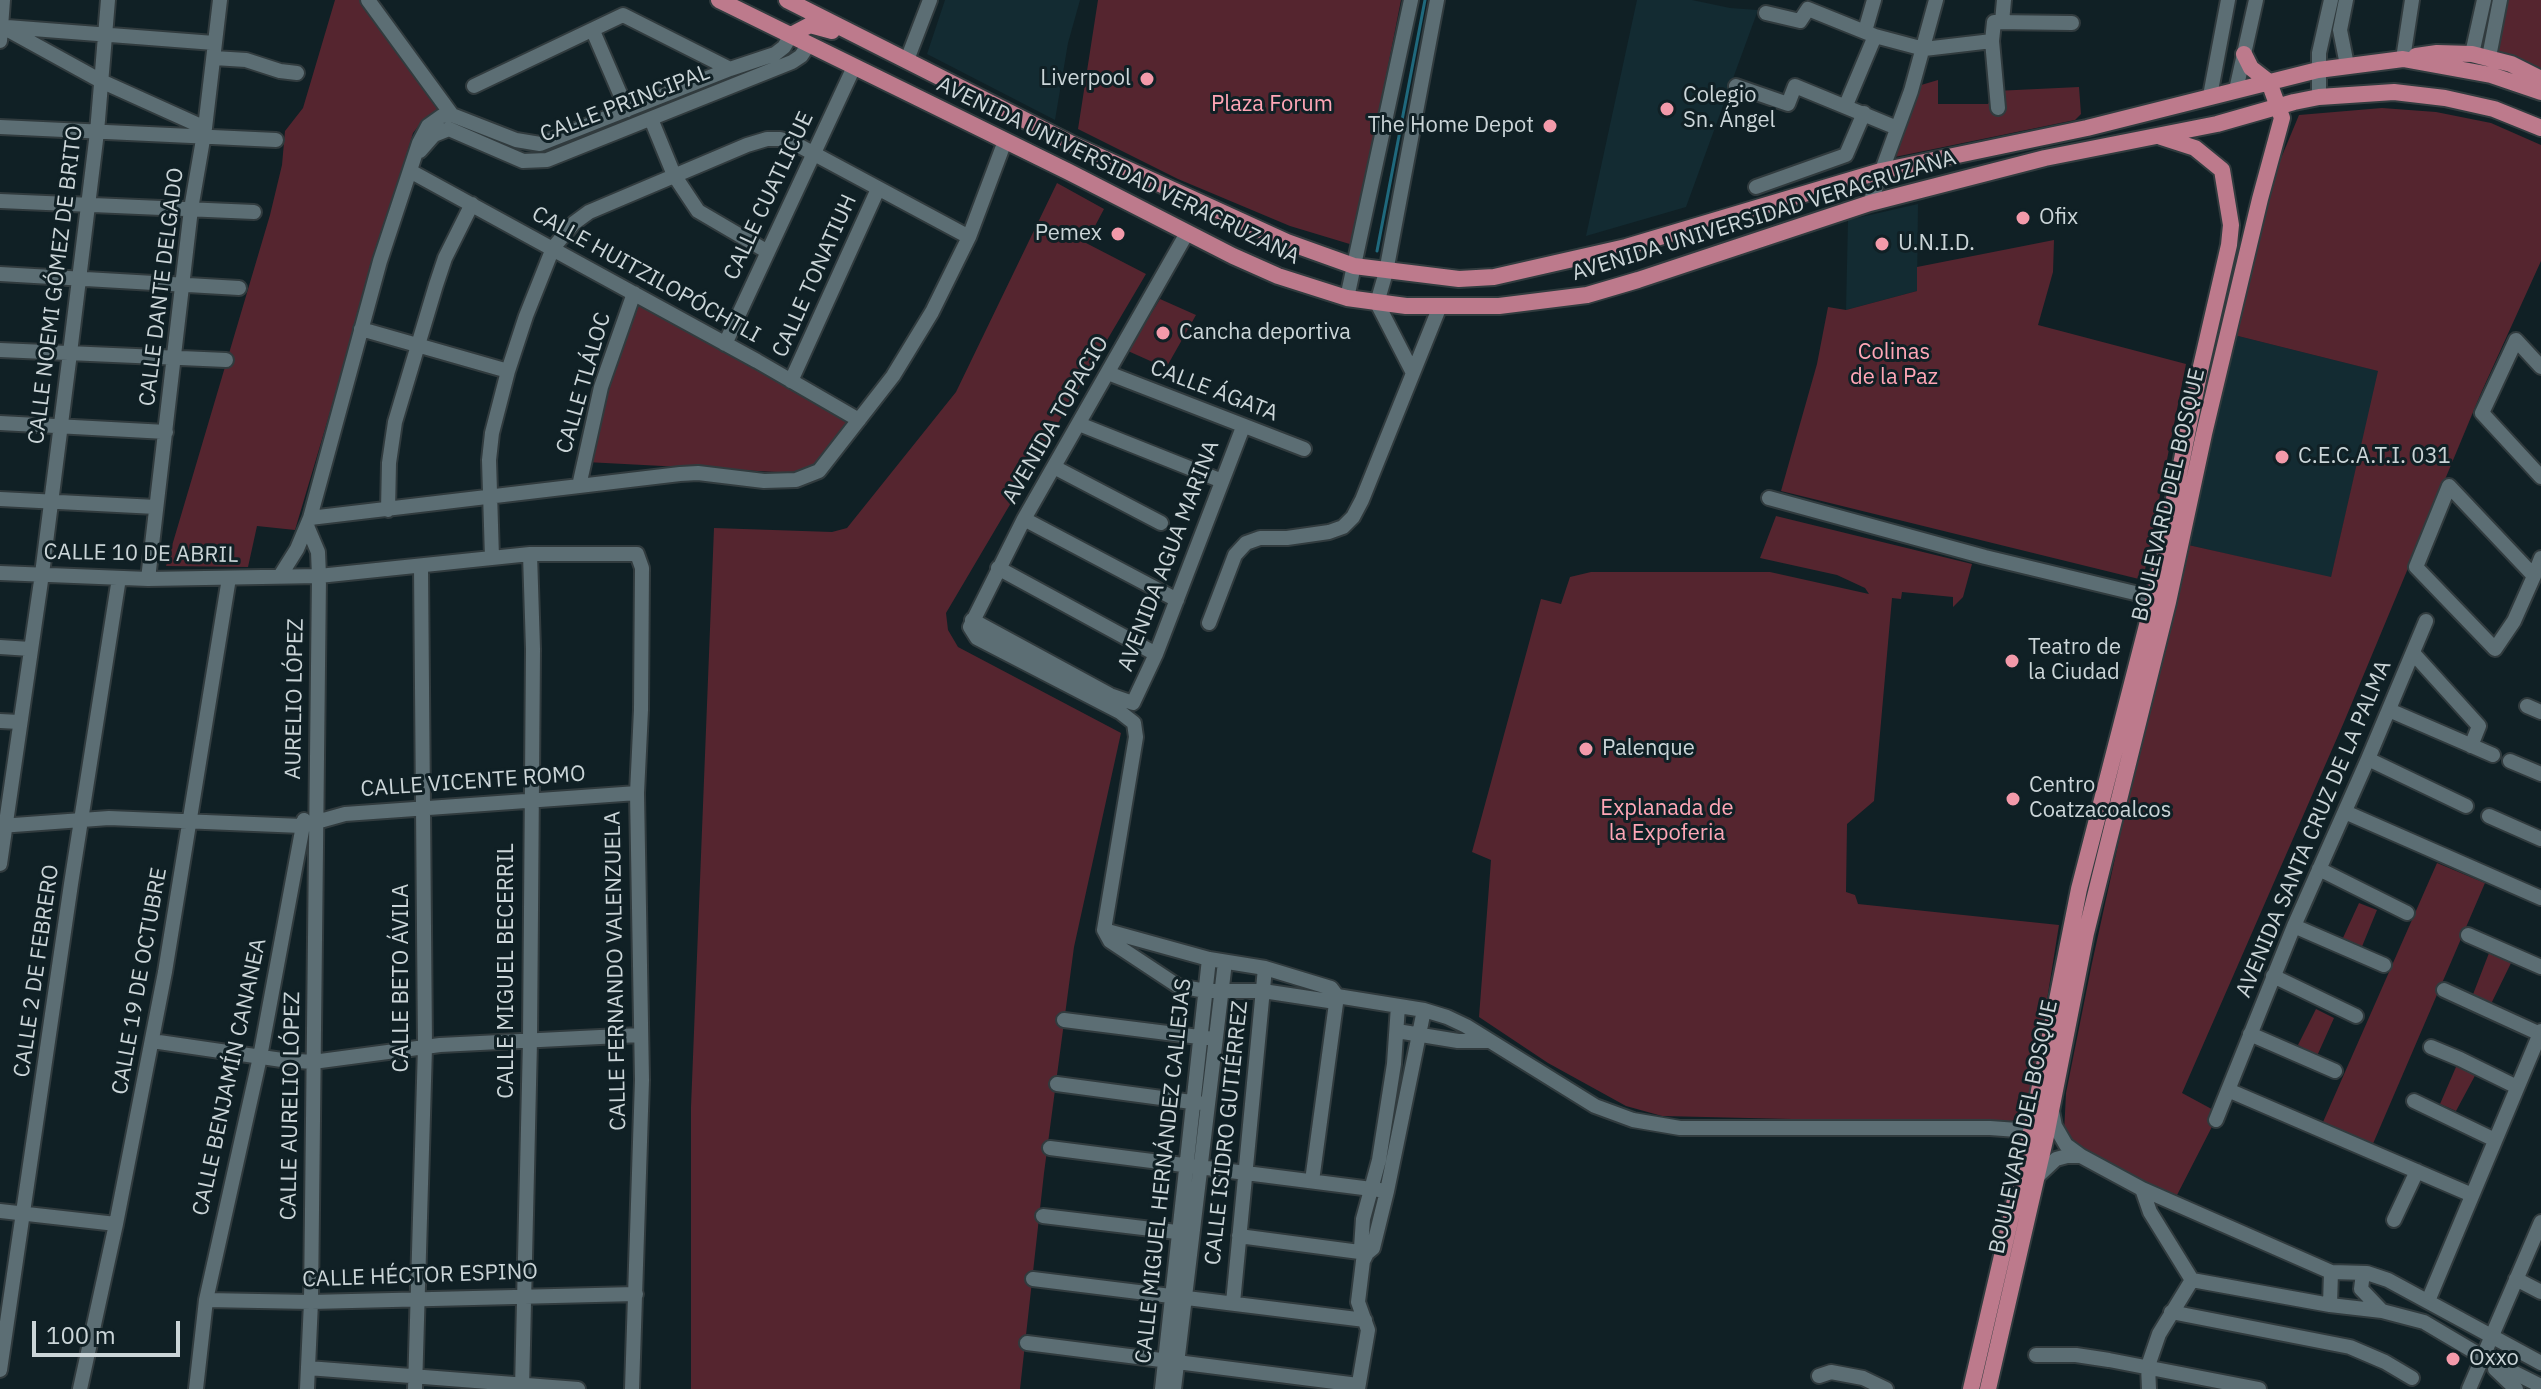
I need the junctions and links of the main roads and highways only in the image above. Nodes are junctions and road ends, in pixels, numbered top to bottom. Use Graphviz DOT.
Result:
graph roads {
  1 [pos="719,0"];
  2 [pos="790,3"];
  3 [pos="767,23"];
  4 [pos="798,31"];
  5 [pos="2244,54"];
  6 [pos="2403,59"];
  7 [pos="907,60"];
  8 [pos="2541,79"];
  9 [pos="2269,82"];
  10 [pos="2541,92"];
  11 [pos="2279,106"];
  12 [pos="2541,128"];
  13 [pos="2052,135"];
  14 [pos="2151,136"];
  15 [pos="2010,167"];
  16 [pos="2227,194"];
  17 [pos="2260,199"];
  18 [pos="2161,600"];
  19 [pos="2074,955"];
  20 [pos="1986,1360"];
  21 [pos="1971,1389"];
  22 [pos="1988,1389"];
  1 -- 3 [label="main road, AVENIDA UNIVERSIDAD VERACRUZANA"];
  2 -- 3 [label="main road"];
  2 -- 4 [label="main road"];
  2 -- 7 [label="main road, AVENIDA UNIVERSIDAD VERACRUZANA"];
  3 -- 4 [label="main road, AVENIDA UNIVERSIDAD VERACRUZANA"];
  4 -- 7 [label="main road"];
  4 -- 15 [label="main road, AVENIDA UNIVERSIDAD VERACRUZANA"];
  5 -- 9 [label="main road, BOULEVARD DEL BOSQUE"];
  6 -- 8 [label="main road"];
  6 -- 9 [label="main road, AVENIDA UNIVERSIDAD VERACRUZANA"];
  6 -- 10 [label="main road, AVENIDA UNIVERSIDAD VERACRUZANA"];
  7 -- 13 [label="main road, AVENIDA UNIVERSIDAD VERACRUZANA"];
  9 -- 11 [label="main road, BOULEVARD DEL BOSQUE"];
  9 -- 13 [label="main road, AVENIDA UNIVERSIDAD VERACRUZANA"];
  11 -- 12 [label="main road, AVENIDA UNIVERSIDAD VERACRUZANA"];
  11 -- 14 [label="main road, AVENIDA UNIVERSIDAD VERACRUZANA"];
  11 -- 17 [label="main road, BOULEVARD DEL BOSQUE"];
  13 -- 15 [label="main road"];
  14 -- 15 [label="main road, AVENIDA UNIVERSIDAD VERACRUZANA"];
  14 -- 16 [label="main road, BOULEVARD DEL BOSQUE"];
  16 -- 17 [label="main road"];
  16 -- 18 [label="main road, BOULEVARD DEL BOSQUE"];
  17 -- 18 [label="main road, BOULEVARD DEL BOSQUE"];
  18 -- 19 [label="main road, BOULEVARD DEL BOSQUE"];
  19 -- 20 [label="main road, BOULEVARD DEL BOSQUE"];
  19 -- 20 [label="main road, BOULEVARD DEL BOSQUE"];
  20 -- 21 [label="main road, BOULEVARD DEL BOSQUE"];
  20 -- 22 [label="main road, BOULEVARD DEL BOSQUE"];
}
